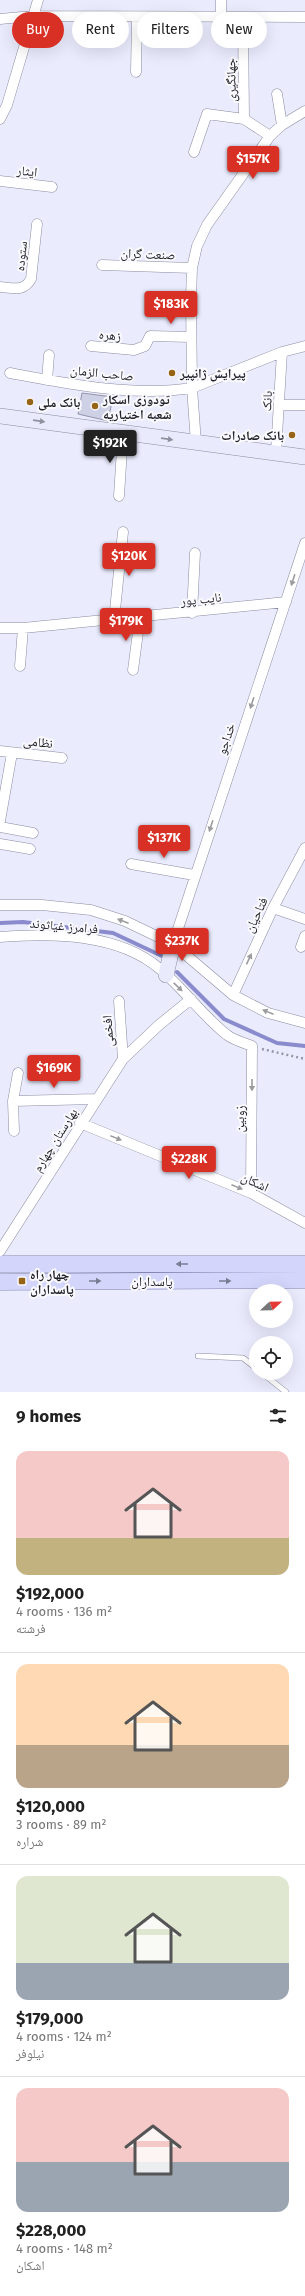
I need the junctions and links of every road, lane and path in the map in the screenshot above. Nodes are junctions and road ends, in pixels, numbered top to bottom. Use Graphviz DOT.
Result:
graph roads {
  1 [pos="38,0"];
  2 [pos="221,0"];
  3 [pos="34,12"];
  4 [pos="221,12"];
  5 [pos="64,16"];
  6 [pos="137,17"];
  7 [pos="267,17"];
  8 [pos="305,17"];
  9 [pos="12,18"];
  10 [pos="0,19"];
  11 [pos="24,48"];
  12 [pos="243,48"];
  13 [pos="136,72"];
  14 [pos="277,94"];
  15 [pos="305,111"];
  16 [pos="0,119"];
  17 [pos="244,119"];
  18 [pos="282,125"];
  19 [pos="270,136"];
  20 [pos="194,152"];
  21 [pos="0,181"];
  22 [pos="52,186"];
  23 [pos="37,224"];
  24 [pos="102,265"];
  25 [pos="192,268"];
  26 [pos="0,287"];
  27 [pos="192,337"];
  28 [pos="91,346"];
  29 [pos="305,346"];
  30 [pos="282,352"];
  31 [pos="49,354"];
  32 [pos="10,373"];
  33 [pos="47,380"];
  34 [pos="192,388"];
  35 [pos="305,404"];
  36 [pos="280,405"];
  37 [pos="0,416"];
  38 [pos="124,433"];
  39 [pos="196,443"];
  40 [pos="276,452"];
  41 [pos="305,457"];
  42 [pos="119,496"];
  43 [pos="123,532"];
  44 [pos="305,542"];
  45 [pos="194,553"];
  46 [pos="286,602"];
  47 [pos="192,613"];
  48 [pos="140,617"];
  49 [pos="114,620"];
  50 [pos="0,628"];
  51 [pos="23,628"];
  52 [pos="20,666"];
  53 [pos="133,670"];
  54 [pos="0,751"];
  55 [pos="12,752"];
  56 [pos="62,758"];
  57 [pos="0,821"];
  58 [pos="0,827"];
  59 [pos="33,833"];
  60 [pos="0,844"];
  61 [pos="305,848"];
  62 [pos="30,849"];
  63 [pos="131,864"];
  64 [pos="194,875"];
  65 [pos="0,905"];
  66 [pos="273,908"];
  67 [pos="305,919"];
  68 [pos="305,936"];
  69 [pos="0,937"];
  70 [pos="173,944"];
  71 [pos="301,947"];
  72 [pos="166,975"];
  73 [pos="233,995"];
  74 [pos="191,1000"];
  75 [pos="119,1001"];
  76 [pos="305,1023"];
  77 [pos="252,1046"];
  78 [pos="123,1059"];
  79 [pos="305,1059"];
  80 [pos="18,1073"];
  81 [pos="96,1099"];
  82 [pos="13,1101"];
  83 [pos="80,1123"];
  84 [pos="14,1131"];
  85 [pos="251,1193"];
  86 [pos="305,1223"];
  87 [pos="0,1251"];
  88 [pos="0,1264"];
  89 [pos="305,1264"];
  90 [pos="305,1280"];
  91 [pos="0,1282"];
  92 [pos="198,1356"];
  93 [pos="249,1363"];
  94 [pos="271,1380"];
  95 [pos="286,1392"];
  1 -- 3 [label="street"];
  2 -- 4 [label="street"];
  5 -- 6 [label="street"];
  6 -- 13 [label="street"];
  7 -- 8 [label="street"];
  9 -- 10 [label="street"];
  11 -- 16 [label="street"];
  12 -- 17 [label="street, جهانگیری"];
  14 -- 18 [label="street"];
  15 -- 18 [label="street"];
  17 -- 19 [label="street"];
  17 -- 20 [label="street"];
  18 -- 19 [label="street"];
  19 -- 25 [label="street"];
  21 -- 22 [label="street, ایثار"];
  23 -- 26 [label="street, ستوده"];
  24 -- 25 [label="street, صنعت گران"];
  25 -- 27 [label="street"];
  27 -- 28 [label="street, زهره"];
  27 -- 34 [label="street"];
  29 -- 30 [label="street, صاحب الزمان"];
  30 -- 34 [label="street, صاحب الزمان"];
  30 -- 36 [label="street, بانک"];
  31 -- 33 [label="street"];
  32 -- 33 [label="street, صاحب الزمان"];
  33 -- 34 [label="street, صاحب الزمان"];
  34 -- 39 [label="street"];
  35 -- 36 [label="street"];
  36 -- 40 [label="street, بانک"];
  37 -- 38 [label="main road, one-way"];
  38 -- 39 [label="main road, one-way"];
  38 -- 42 [label="street"];
  39 -- 40 [label="main road"];
  40 -- 41 [label="main road"];
  43 -- 49 [label="street"];
  44 -- 46 [label="street, خداجو, one-way"];
  45 -- 47 [label="street"];
  46 -- 47 [label="street, نایب پور"];
  46 -- 64 [label="street, خداجو, one-way"];
  47 -- 48 [label="street, نایب پور"];
  48 -- 49 [label="street, نایب پور"];
  48 -- 53 [label="street"];
  49 -- 51 [label="street, نایب پور"];
  50 -- 51 [label="street, نایب پور"];
  51 -- 52 [label="street"];
  54 -- 55 [label="street, نظامی"];
  55 -- 56 [label="street, نظامی"];
  55 -- 57 [label="street"];
  58 -- 59 [label="street"];
  60 -- 62 [label="street"];
  61 -- 66 [label="street, فتاحیان"];
  63 -- 64 [label="street"];
  64 -- 70 [label="street, خداجو"];
  70 -- 65 [label="street, فرامرز غیاثوند, one-way"];
  66 -- 67 [label="street"];
  73 -- 66 [label="street, فتاحیان, one-way"];
  68 -- 71 [label="street"];
  69 -- 72 [label="street, فرامرز غیاثوند"];
  70 -- 72 [label="main road"];
  70 -- 73 [label="street, فرامرز غیاثوند"];
  72 -- 74 [label="street, فرامرز غیاثوند, one-way"];
  76 -- 73 [label="street, فرامرز غیاثوند, one-way"];
  74 -- 77 [label="street, فرامرز غیاثوند"];
  74 -- 78 [label="street, بهارستان چهارم"];
  75 -- 78 [label="street, افخمی"];
  77 -- 79 [label="path"];
  77 -- 85 [label="street, زوبین, one-way"];
  78 -- 81 [label="street, بهارستان چهارم"];
  80 -- 82 [label="street"];
  81 -- 82 [label="street"];
  81 -- 83 [label="street, بهارستان چهارم"];
  82 -- 84 [label="street"];
  83 -- 85 [label="street, اشکان, one-way"];
  83 -- 87 [label="street, بهارستان چهارم"];
  85 -- 86 [label="street, اشکان"];
  89 -- 88 [label="main road, پاسداران, one-way"];
  91 -- 90 [label="main road, پاسداران, one-way"];
  92 -- 93 [label="lane"];
  94 -- 95 [label="lane"];
}
